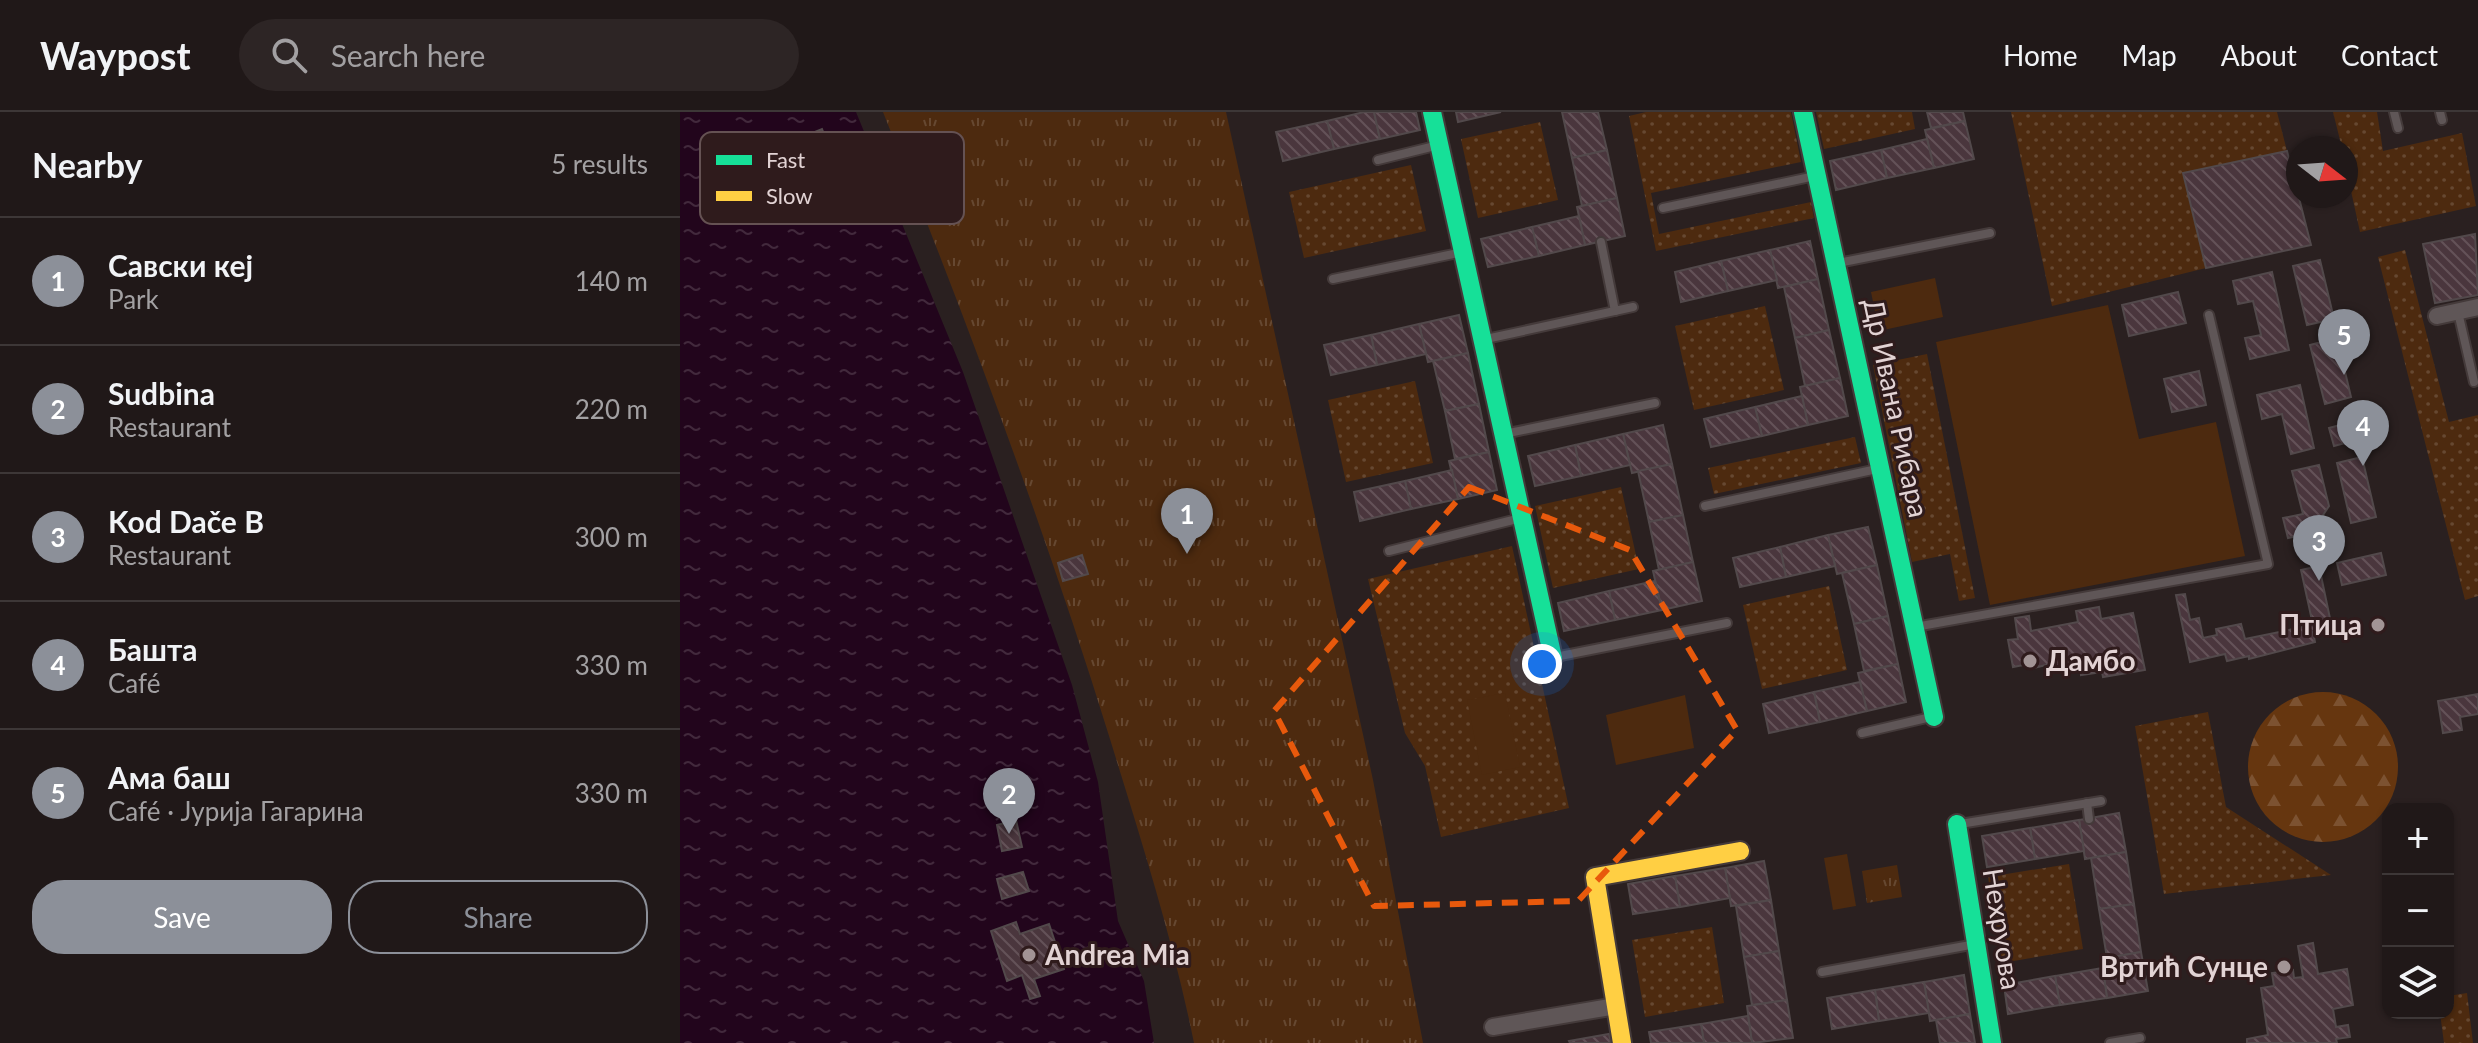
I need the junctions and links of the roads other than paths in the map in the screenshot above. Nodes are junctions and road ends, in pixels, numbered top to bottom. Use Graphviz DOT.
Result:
graph roads {
  1 [pos="1432,112"];
  2 [pos="1803,112"];
  3 [pos="2394,112"];
  4 [pos="2398,128"];
  5 [pos="1440,145"];
  6 [pos="1378,160"];
  7 [pos="1817,175"];
  8 [pos="1663,208"];
  9 [pos="1990,233"];
  10 [pos="1601,242"];
  11 [pos="1464,251"];
  12 [pos="1837,263"];
  13 [pos="1333,279"];
  14 [pos="1633,307"];
  15 [pos="2478,307"];
  16 [pos="1615,311"];
  17 [pos="2458,312"];
  18 [pos="2209,315"];
  19 [pos="2437,316"];
  20 [pos="1481,340"];
  21 [pos="2474,382"];
  22 [pos="1655,403"];
  23 [pos="1503,434"];
  24 [pos="1880,468"];
  25 [pos="1705,506"];
  26 [pos="1522,518"];
  27 [pos="1389,551"];
  28 [pos="1727,623"];
  29 [pos="1914,627"];
  30 [pos="1553,658"];
  31 [pos="1934,717"];
  32 [pos="1862,733"];
  33 [pos="2101,801"];
  34 [pos="2087,803"];
  35 [pos="2089,819"];
  36 [pos="1957,824"];
  37 [pos="1740,851"];
  38 [pos="1976,944"];
  39 [pos="1822,972"];
  40 [pos="1616,1006"];
  41 [pos="1493,1027"];
  42 [pos="2140,1038"];
  43 [pos="1622,1043"];
  44 [pos="1992,1043"];
  45 [pos="2110,1043"];
  1 -- 5 [label="street"];
  2 -- 7 [label="street, Др Ивана Рибара"];
  3 -- 4 [label="lane"];
  5 -- 6 [label="lane"];
  5 -- 11 [label="street"];
  7 -- 8 [label="lane"];
  7 -- 12 [label="street, Др Ивана Рибара"];
  9 -- 12 [label="lane"];
  10 -- 16 [label="lane"];
  11 -- 13 [label="lane"];
  11 -- 20 [label="street"];
  12 -- 24 [label="street, Др Ивана Рибара"];
  14 -- 16 [label="lane"];
  15 -- 17 [label="street"];
  16 -- 20 [label="lane"];
  17 -- 19 [label="street"];
  17 -- 21 [label="lane"];
  18 -- 29 [label="lane"];
  20 -- 23 [label="street"];
  22 -- 23 [label="lane"];
  23 -- 26 [label="street"];
  24 -- 25 [label="lane"];
  24 -- 29 [label="street, Др Ивана Рибара"];
  26 -- 27 [label="lane"];
  26 -- 30 [label="street"];
  28 -- 30 [label="lane"];
  29 -- 31 [label="street, Др Ивана Рибара"];
  31 -- 32 [label="lane"];
  33 -- 34 [label="lane"];
  34 -- 35 [label="lane"];
  34 -- 36 [label="lane"];
  36 -- 38 [label="street, Нехруова"];
  37 -- 40 [label="street"];
  38 -- 39 [label="lane"];
  38 -- 44 [label="street, Нехруова"];
  40 -- 41 [label="street"];
  40 -- 43 [label="street"];
  42 -- 45 [label="lane"];
}
